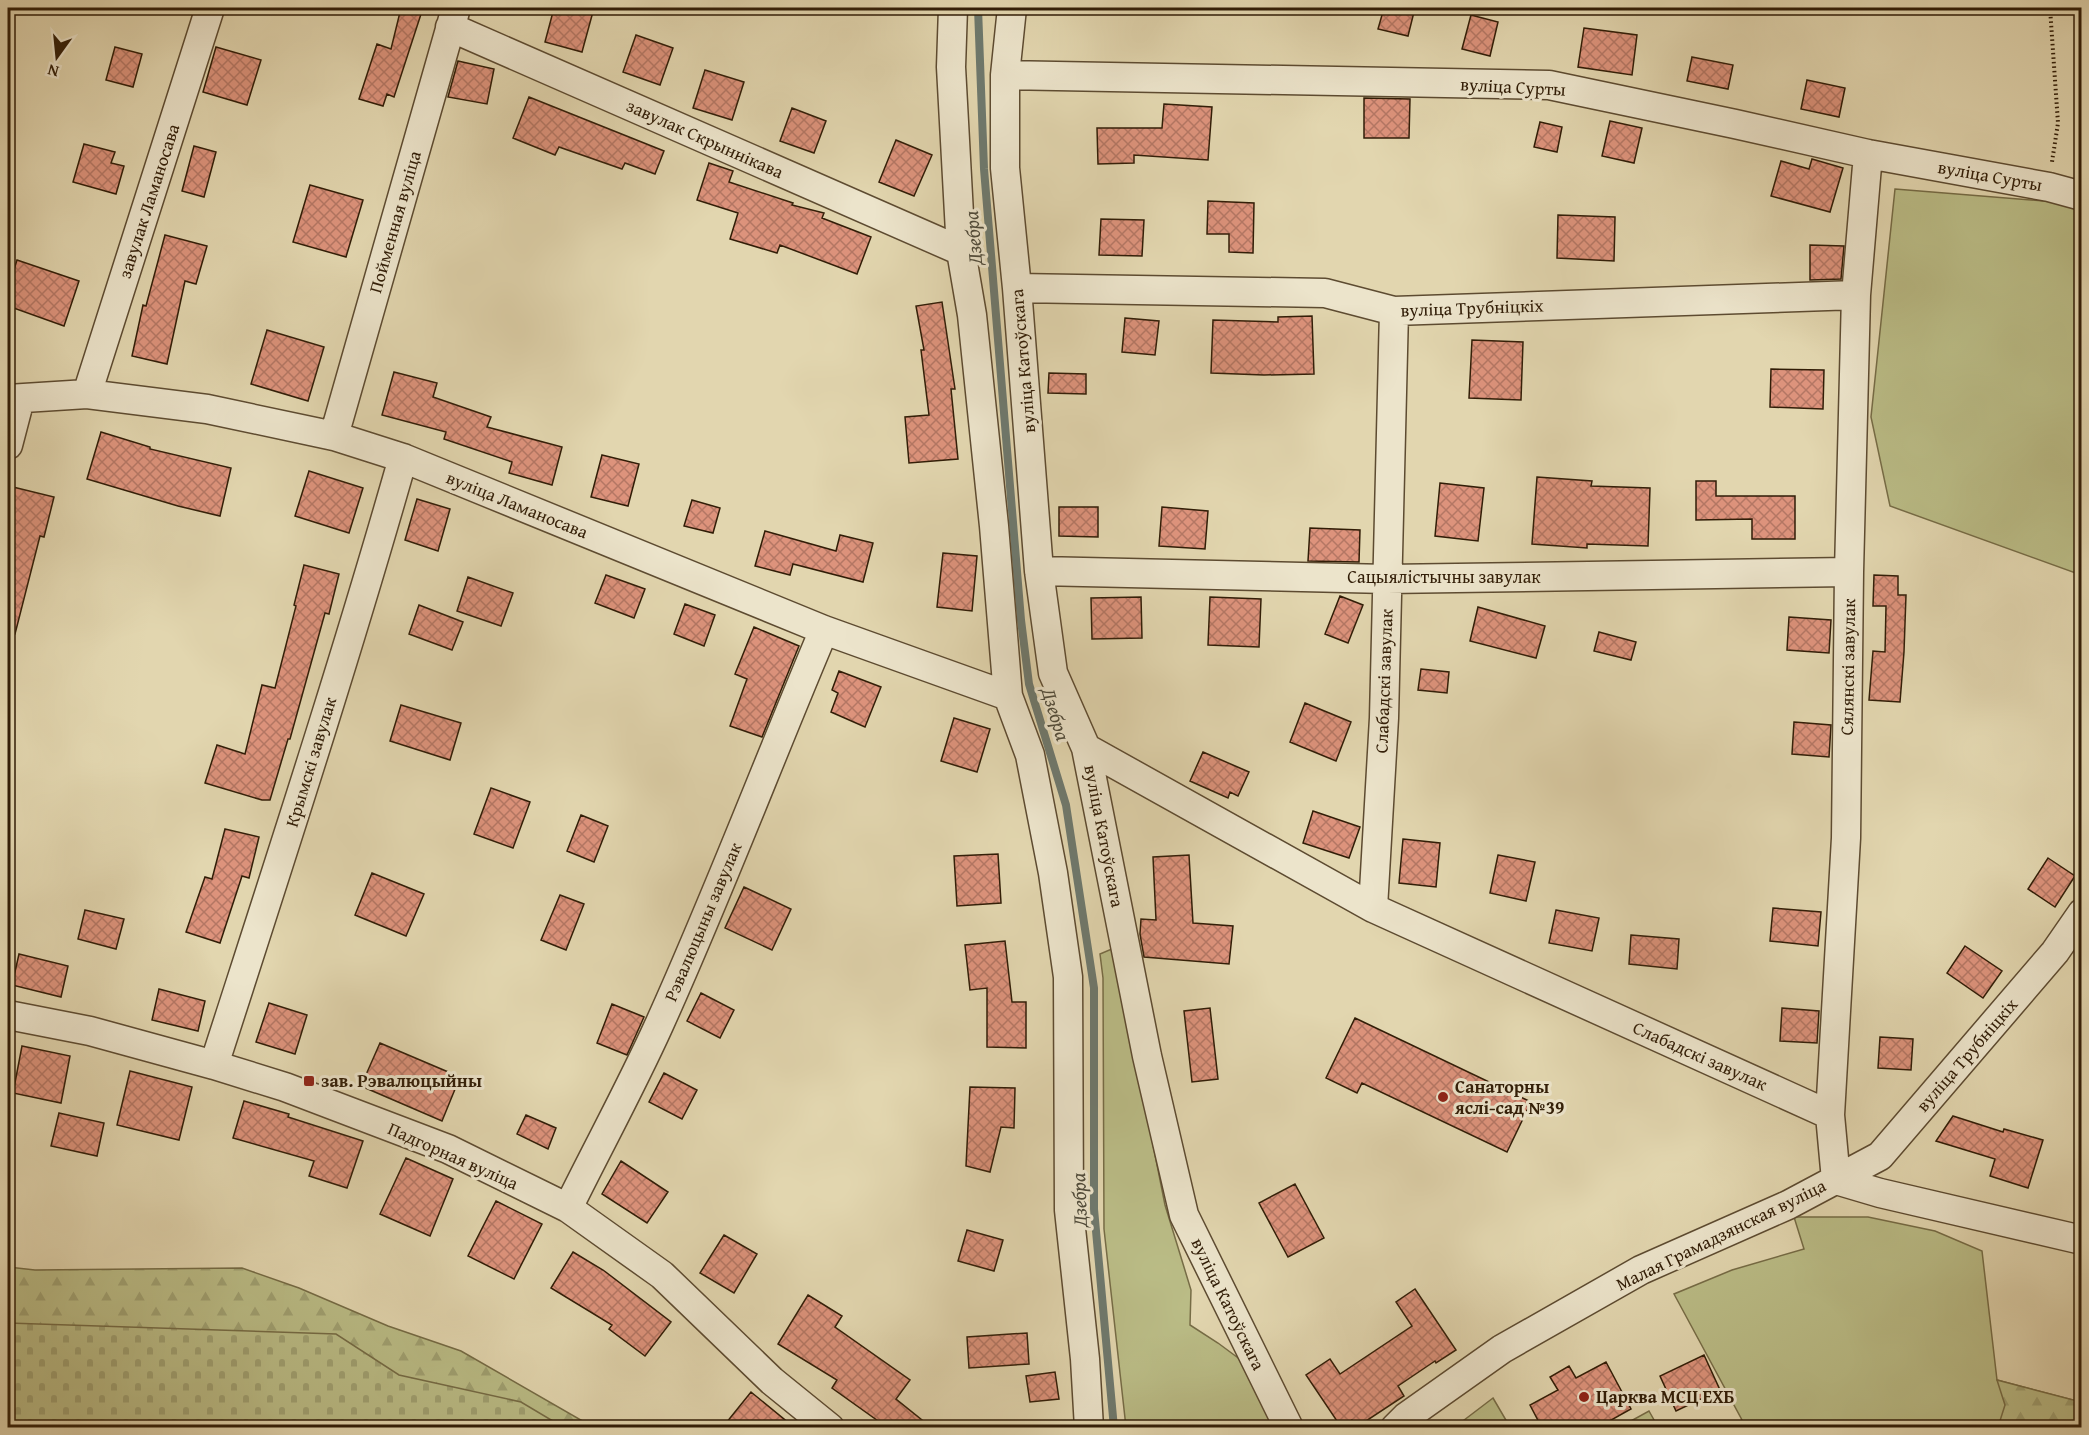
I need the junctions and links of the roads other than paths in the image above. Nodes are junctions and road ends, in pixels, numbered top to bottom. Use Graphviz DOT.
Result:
graph roads {
  1 [pos="210,8"];
  2 [pos="953,8"];
  3 [pos="1012,8"];
  4 [pos="453,17"];
  5 [pos="1005,75"];
  6 [pos="1868,154"];
  7 [pos="2082,196"];
  8 [pos="960,251"];
  9 [pos="1017,288"];
  10 [pos="1857,295"];
  11 [pos="1394,311"];
  12 [pos="87,394"];
  13 [pos="14,399"];
  14 [pos="334,436"];
  15 [pos="8,445"];
  16 [pos="403,458"];
  17 [pos="1039,571"];
  18 [pos="1849,572"];
  19 [pos="1388,579"];
  20 [pos="824,630"];
  21 [pos="1008,696"];
  22 [pos="1086,748"];
  23 [pos="1373,908"];
  24 [pos="2082,913"];
  25 [pos="8,1015"];
  26 [pos="214,1065"];
  27 [pos="1830,1115"];
  28 [pos="1836,1179"];
  29 [pos="568,1208"];
  30 [pos="2082,1240"];
  31 [pos="830,1428"];
  32 [pos="1089,1428"];
  33 [pos="1289,1428"];
  34 [pos="1395,1428"];
  1 -- 12 [label="street, завулак Ламаносава"];
  2 -- 8 [label="street"];
  3 -- 5 [label="street, вуліца Катоўскага"];
  4 -- 8 [label="street, завулак Скрыннікава"];
  4 -- 14 [label="street, Пойменная вуліца"];
  5 -- 6 [label="street, вуліца Сурты"];
  5 -- 9 [label="street, вуліца Катоўскага"];
  6 -- 7 [label="street, вуліца Сурты"];
  6 -- 10 [label="street, Сялянскі завулак"];
  8 -- 21 [label="street"];
  9 -- 11 [label="street, вуліца Трубніцкіх"];
  9 -- 17 [label="street, вуліца Катоўскага"];
  10 -- 11 [label="street, вуліца Трубніцкіх"];
  10 -- 18 [label="street, Сялянскі завулак"];
  11 -- 19 [label="street, Слабадскі завулак"];
  12 -- 13 [label="street, вуліца Ламаносава"];
  12 -- 14 [label="street, вуліца Ламаносава"];
  13 -- 15 [label="street"];
  14 -- 16 [label="street, вуліца Ламаносава"];
  16 -- 20 [label="street, вуліца Ламаносава"];
  16 -- 26 [label="street, Крымскі завулак"];
  17 -- 19 [label="street, Сацыялістычны завулак"];
  17 -- 22 [label="street, вуліца Катоўскага"];
  18 -- 19 [label="street, Сацыялістычны завулак"];
  18 -- 27 [label="street, Сялянскі завулак"];
  19 -- 23 [label="street, Слабадскі завулак"];
  20 -- 21 [label="street, вуліца Ламаносава"];
  20 -- 29 [label="street, Рэвалюцыны завулак"];
  21 -- 32 [label="street"];
  22 -- 23 [label="street, Слабадскі завулак"];
  22 -- 33 [label="street, вуліца Катоўскага"];
  23 -- 27 [label="street, Слабадскі завулак"];
  24 -- 28 [label="street, вуліца Трубніцкіх"];
  25 -- 26 [label="street, Падгорная вуліца"];
  26 -- 29 [label="street, Падгорная вуліца"];
  27 -- 28 [label="street, Сялянскі завулак"];
  28 -- 30 [label="street, Малая Грамадзянская вуліца"];
  28 -- 34 [label="street, Малая Грамадзянская вуліца"];
  29 -- 31 [label="street, Падгорная вуліца"];
}
